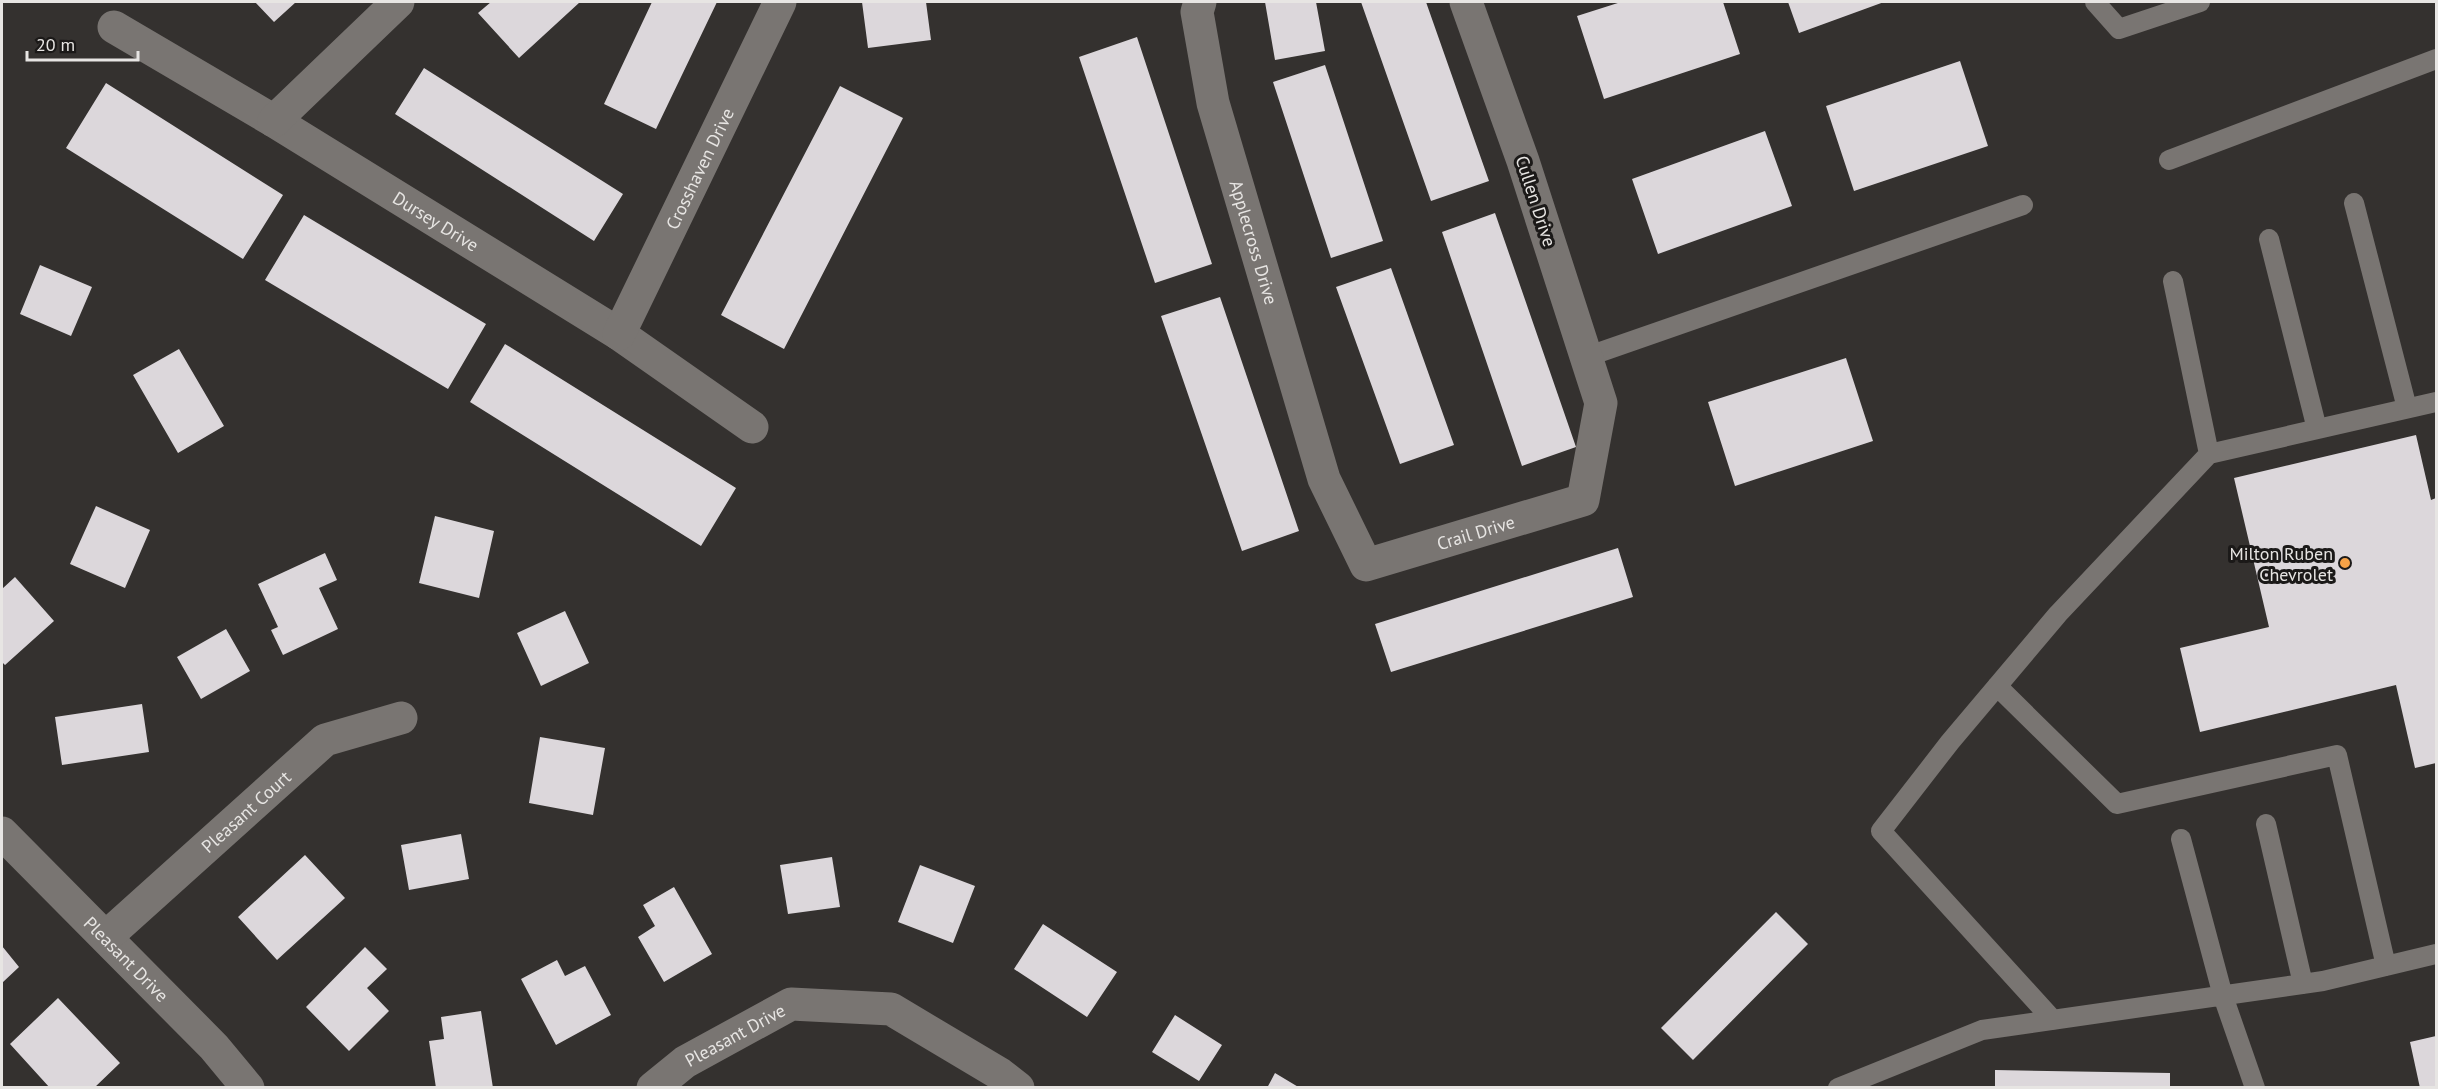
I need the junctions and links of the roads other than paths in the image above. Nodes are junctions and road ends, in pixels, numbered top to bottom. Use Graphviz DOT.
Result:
graph roads {
  1 [pos="398,2"];
  2 [pos="780,2"];
  3 [pos="1200,2"];
  4 [pos="1466,2"];
  5 [pos="2095,2"];
  6 [pos="2200,2"];
  7 [pos="114,27"];
  8 [pos="2436,59"];
  9 [pos="274,120"];
  10 [pos="2169,160"];
  11 [pos="2354,203"];
  12 [pos="2023,205"];
  13 [pos="2269,239"];
  14 [pos="2173,281"];
  15 [pos="619,334"];
  16 [pos="1586,357"];
  17 [pos="2436,402"];
  18 [pos="1601,403"];
  19 [pos="2407,408"];
  20 [pos="752,427"];
  21 [pos="2317,429"];
  22 [pos="2209,454"];
  23 [pos="1324,479"];
  24 [pos="1997,686"];
  25 [pos="401,718"];
  26 [pos="2266,824"];
  27 [pos="2,833"];
  28 [pos="2181,839"];
  29 [pos="106,937"];
  30 [pos="2436,954"];
  31 [pos="2386,966"];
  32 [pos="2303,984"];
  33 [pos="2223,996"];
  34 [pos="2053,1020"];
  35 [pos="248,1088"];
  36 [pos="652,1088"];
  37 [pos="1018,1088"];
  38 [pos="1838,1088"];
  39 [pos="2255,1088"];
  1 -- 9 [label="street"];
  2 -- 15 [label="street, Crosshaven Drive"];
  3 -- 23 [label="street, Applecross Drive"];
  4 -- 16 [label="street, Cullen Drive"];
  5 -- 6 [label="lane"];
  7 -- 9 [label="street, Dursey Drive"];
  8 -- 10 [label="lane"];
  9 -- 15 [label="street, Dursey Drive"];
  11 -- 19 [label="lane"];
  12 -- 16 [label="lane"];
  13 -- 21 [label="lane"];
  14 -- 22 [label="lane"];
  15 -- 20 [label="street, Dursey Drive"];
  16 -- 18 [label="street, Cullen Drive"];
  17 -- 19 [label="lane"];
  18 -- 23 [label="street, Crail Drive"];
  19 -- 21 [label="lane"];
  21 -- 22 [label="lane"];
  22 -- 24 [label="lane"];
  24 -- 31 [label="lane"];
  24 -- 34 [label="lane"];
  25 -- 29 [label="street, Pleasant Court"];
  26 -- 32 [label="lane"];
  27 -- 29 [label="street, Pleasant Drive"];
  28 -- 33 [label="lane"];
  29 -- 35 [label="street, Pleasant Drive"];
  30 -- 31 [label="lane"];
  31 -- 32 [label="lane"];
  32 -- 33 [label="lane"];
  33 -- 34 [label="lane"];
  33 -- 39 [label="lane"];
  34 -- 38 [label="lane"];
  36 -- 37 [label="street, Pleasant Drive"];
}
